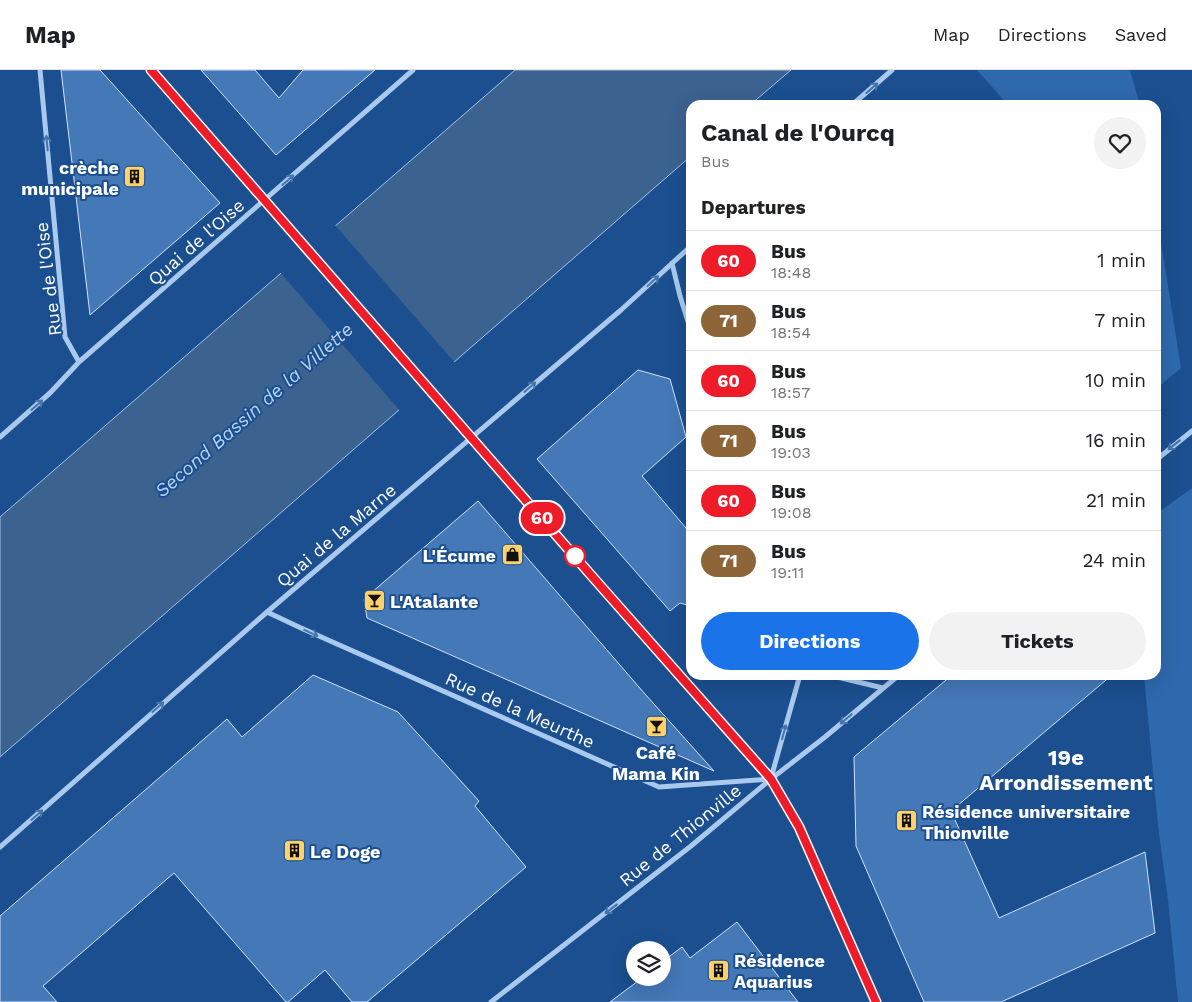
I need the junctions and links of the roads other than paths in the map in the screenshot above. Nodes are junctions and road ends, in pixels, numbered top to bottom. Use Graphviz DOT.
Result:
graph roads {
  1 [pos="40,70"];
  2 [pos="152,70"];
  3 [pos="413,70"];
  4 [pos="892,70"];
  5 [pos="858,100"];
  6 [pos="686,250"];
  7 [pos="672,263"];
  8 [pos="686,315"];
  9 [pos="79,362"];
  10 [pos="1192,431"];
  11 [pos="0,437"];
  12 [pos="1161,456"];
  13 [pos="267,612"];
  14 [pos="799,680"];
  15 [pos="850,680"];
  16 [pos="893,680"];
  17 [pos="884,688"];
  18 [pos="771,779"];
  19 [pos="0,847"];
  20 [pos="492,1002"];
  21 [pos="876,1002"];
  9 -- 1 [label="street, Rue de l'Oise, one-way"];
  2 -- 18 [label="street, bridge"];
  9 -- 3 [label="street, Quai de l'Oise, one-way"];
  5 -- 4 [label="street, one-way"];
  6 -- 7 [label="street, Quai de la Marne"];
  7 -- 8 [label="street"];
  13 -- 7 [label="street, Quai de la Marne, one-way"];
  11 -- 9 [label="street, Quai de l'Oise, one-way"];
  10 -- 12 [label="street, one-way"];
  13 -- 18 [label="street, Rue de la Meurthe, one-way"];
  19 -- 13 [label="street, Quai de la Marne, one-way"];
  18 -- 14 [label="street, one-way"];
  15 -- 17 [label="street"];
  16 -- 17 [label="street, Rue de Thionville"];
  17 -- 18 [label="street, Rue de Thionville, one-way"];
  18 -- 20 [label="street, Rue de Thionville, one-way"];
  18 -- 21 [label="street"];
}
